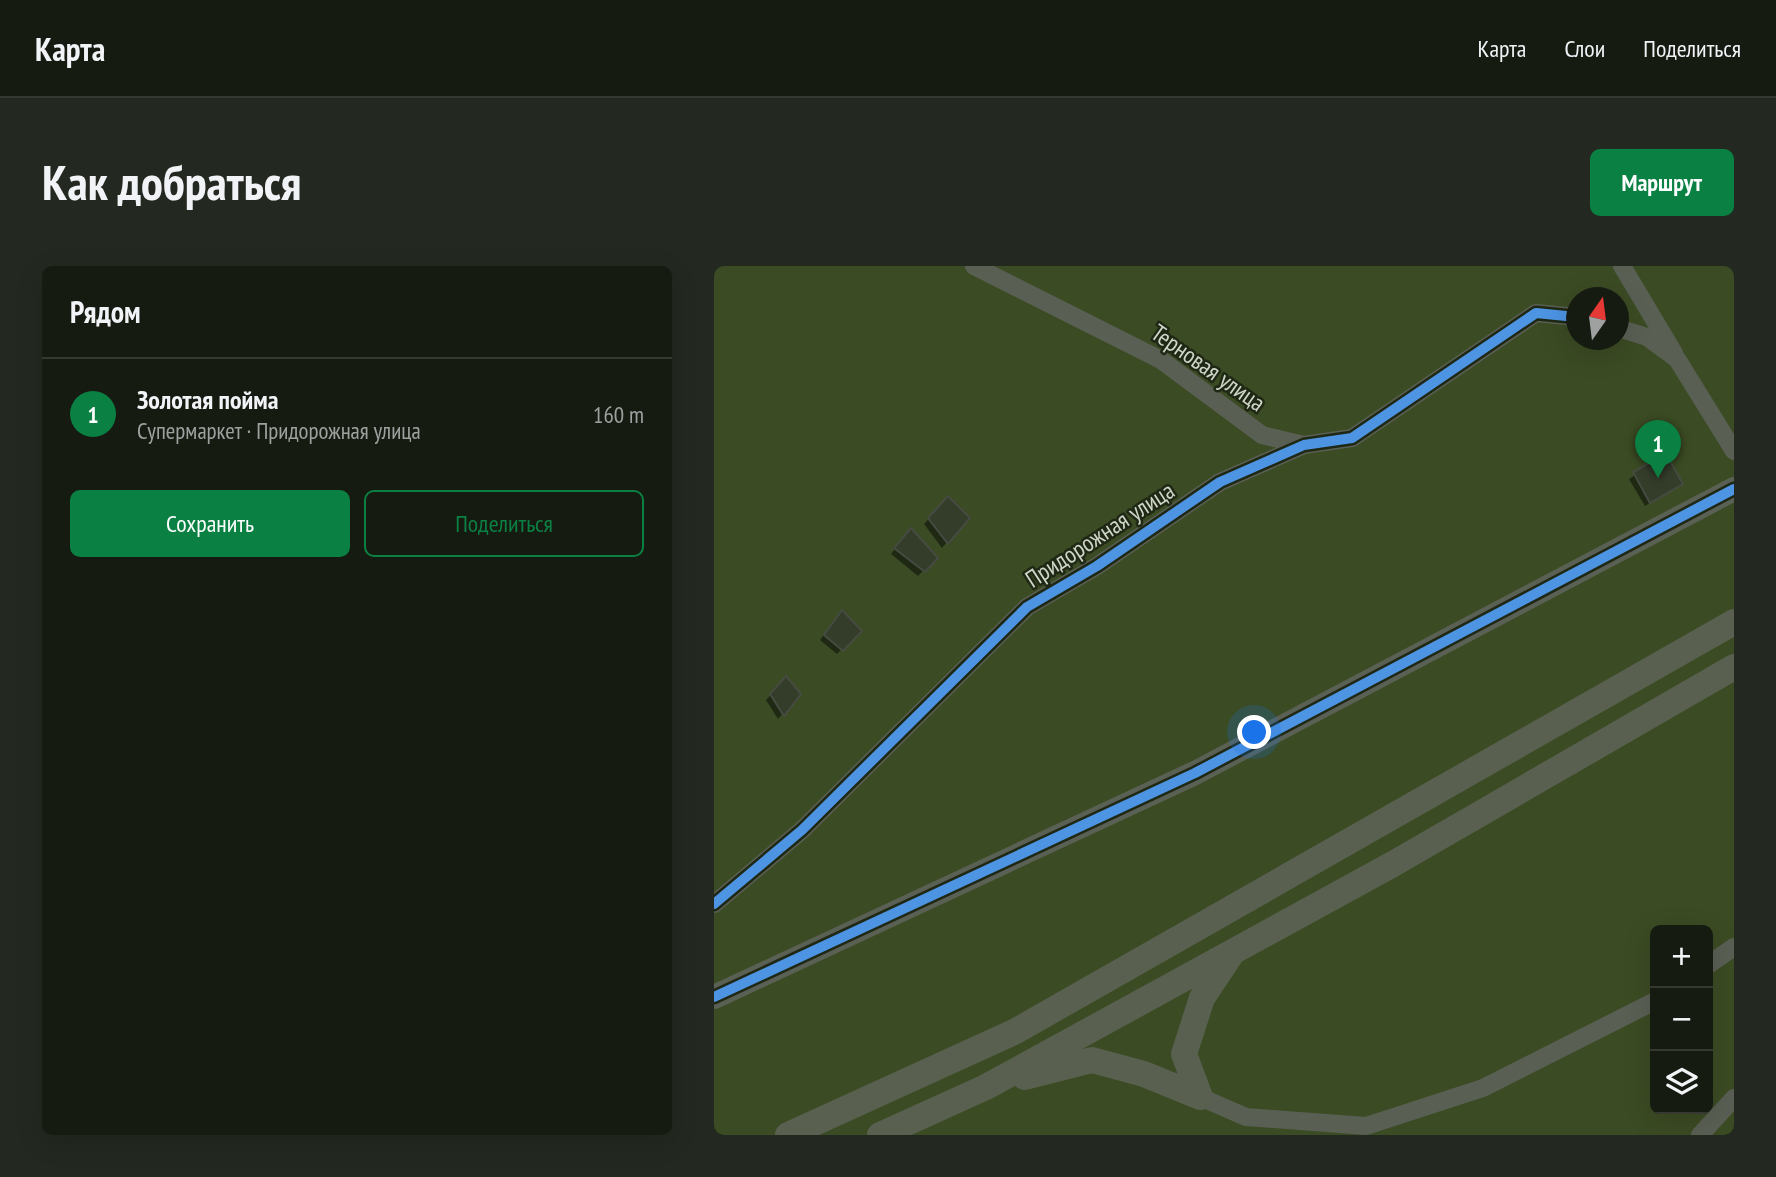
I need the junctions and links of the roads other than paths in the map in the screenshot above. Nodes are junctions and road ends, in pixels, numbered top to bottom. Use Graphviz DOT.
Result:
graph roads {
  1 [pos="974,266"];
  2 [pos="1627,268"];
  3 [pos="1566,316"];
  4 [pos="1629,331"];
  5 [pos="1677,359"];
  6 [pos="1304,445"];
  7 [pos="1734,451"];
  8 [pos="1734,489"];
  9 [pos="1734,622"];
  10 [pos="1734,667"];
  11 [pos="714,905"];
  12 [pos="1734,947"];
  13 [pos="1234,952"];
  14 [pos="1713,962"];
  15 [pos="714,997"];
  16 [pos="1650,1003"];
  17 [pos="986,1087"];
  18 [pos="1200,1097"];
  19 [pos="1734,1098"];
  20 [pos="788,1135"];
  21 [pos="880,1135"];
  22 [pos="1700,1135"];
  1 -- 6 [label="street, Терновая улица"];
  2 -- 5 [label="street"];
  3 -- 6 [label="street, Придорожная улица"];
  4 -- 5 [label="street"];
  5 -- 7 [label="street"];
  6 -- 11 [label="street, Придорожная улица"];
  8 -- 15 [label="street"];
  9 -- 20 [label="main road"];
  10 -- 13 [label="main road"];
  12 -- 14 [label="street"];
  13 -- 17 [label="main road"];
  13 -- 18 [label="main road"];
  16 -- 18 [label="street"];
  17 -- 18 [label="main road"];
  17 -- 21 [label="main road"];
  19 -- 22 [label="street"];
}
